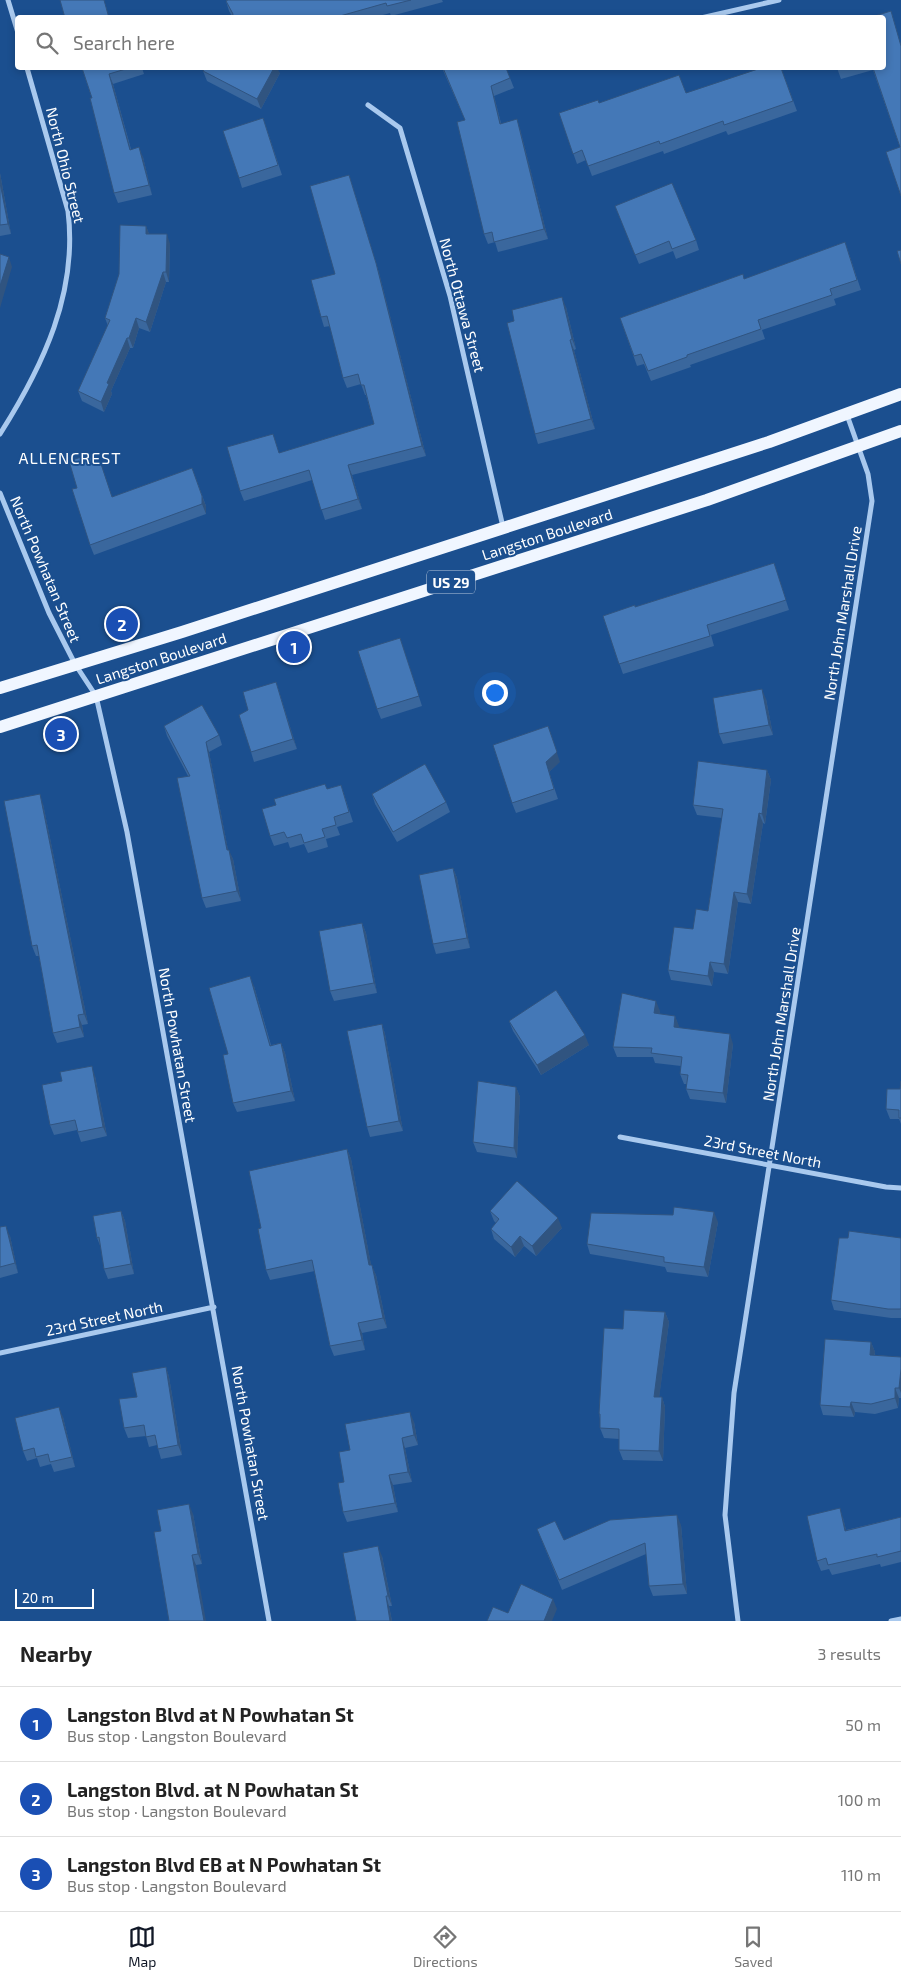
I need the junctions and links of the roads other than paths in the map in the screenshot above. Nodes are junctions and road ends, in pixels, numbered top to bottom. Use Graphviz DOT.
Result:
graph roads {
  1 [pos="8,0"];
  2 [pos="779,0"];
  3 [pos="714,15"];
  4 [pos="15,23"];
  5 [pos="28,70"];
  6 [pos="368,105"];
  7 [pos="901,394"];
  8 [pos="847,414"];
  9 [pos="901,431"];
  10 [pos="0,434"];
  11 [pos="859,447"];
  12 [pos="0,493"];
  13 [pos="504,528"];
  14 [pos="75,664"];
  15 [pos="0,688"];
  16 [pos="96,696"];
  17 [pos="0,727"];
  18 [pos="620,1137"];
  19 [pos="770,1165"];
  20 [pos="901,1188"];
  21 [pos="214,1307"];
  22 [pos="0,1354"];
  23 [pos="901,1619"];
  24 [pos="269,1621"];
  25 [pos="738,1621"];
  26 [pos="891,1621"];
  1 -- 4 [label="street"];
  2 -- 3 [label="street"];
  5 -- 10 [label="street, North Ohio Street"];
  6 -- 13 [label="street, North Ottawa Street"];
  7 -- 8 [label="main road, Langston Boulevard / US 29"];
  8 -- 11 [label="street, North John Marshall Drive"];
  8 -- 13 [label="main road, Langston Boulevard / US 29"];
  9 -- 11 [label="main road, Langston Boulevard / US 29"];
  11 -- 16 [label="main road, Langston Boulevard / US 29"];
  11 -- 19 [label="street, North John Marshall Drive"];
  12 -- 14 [label="street, North Powhatan Street"];
  13 -- 14 [label="main road, Langston Boulevard / US 29"];
  14 -- 15 [label="main road, Langston Boulevard / US 29"];
  14 -- 16 [label="street, North Powhatan Street"];
  16 -- 17 [label="main road, Langston Boulevard / US 29"];
  16 -- 21 [label="street, North Powhatan Street"];
  18 -- 19 [label="street, 23rd Street North"];
  19 -- 20 [label="street, 23rd Street North"];
  19 -- 25 [label="street, North John Marshall Drive"];
  21 -- 22 [label="street, 23rd Street North"];
  21 -- 24 [label="street, North Powhatan Street"];
  23 -- 26 [label="street"];
}
